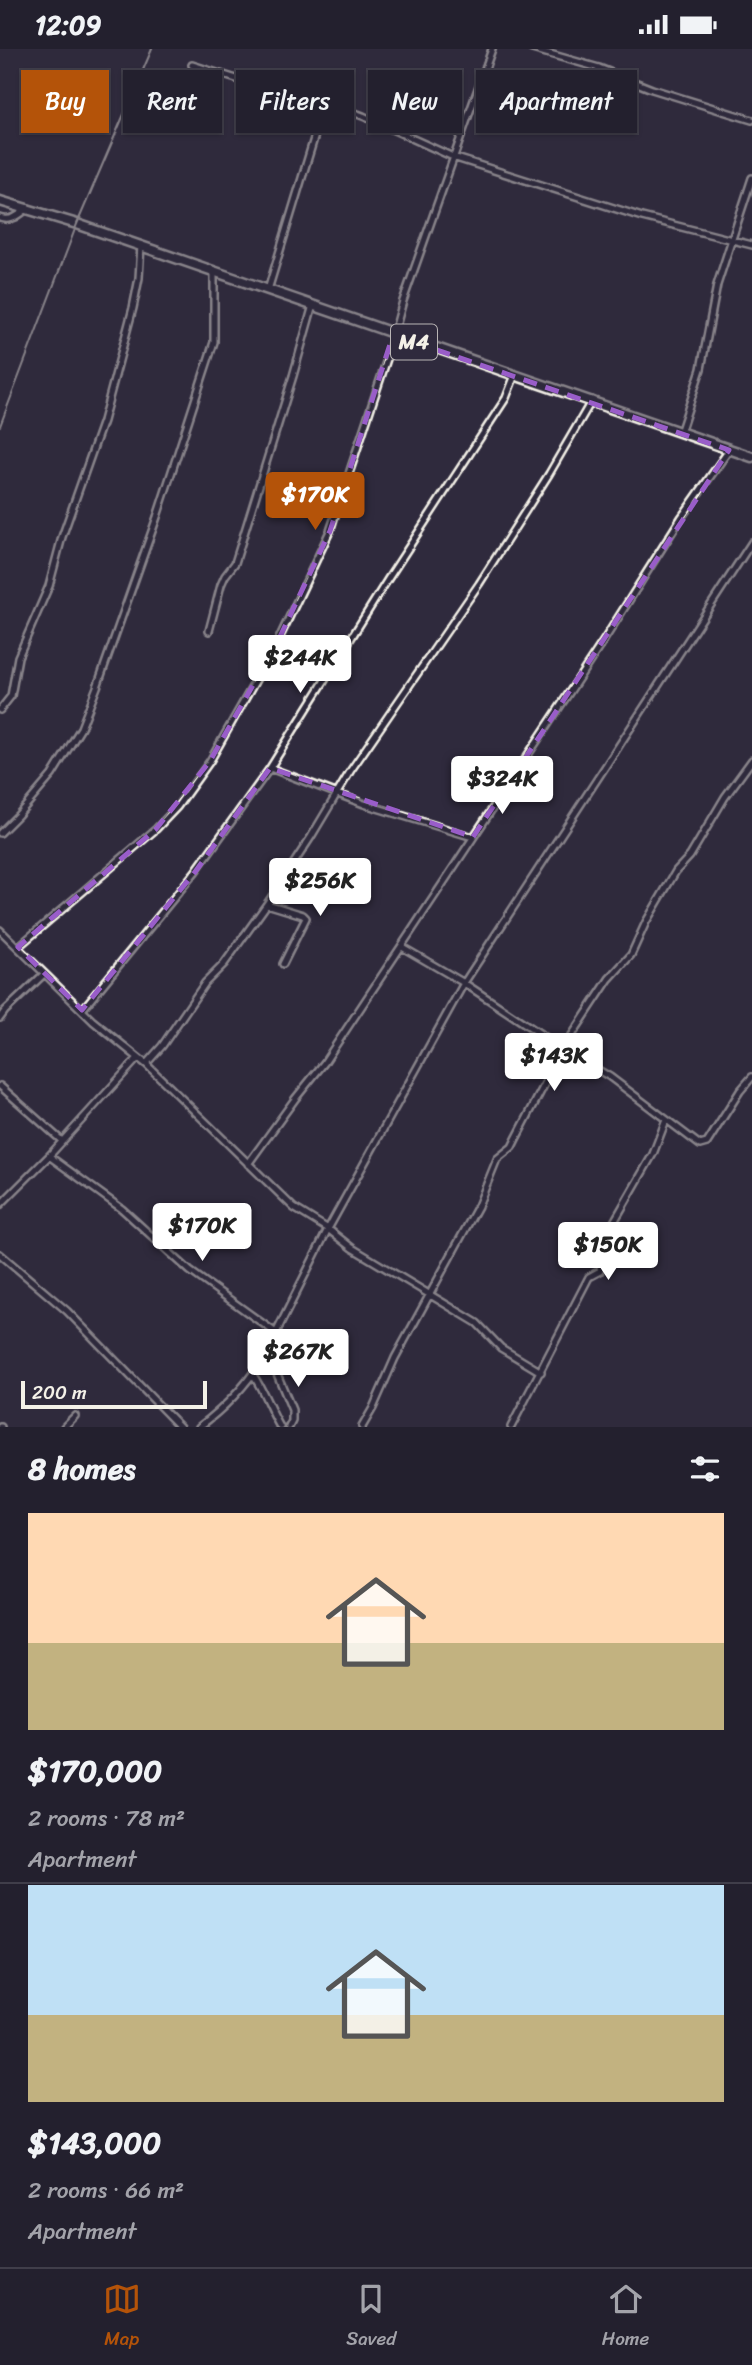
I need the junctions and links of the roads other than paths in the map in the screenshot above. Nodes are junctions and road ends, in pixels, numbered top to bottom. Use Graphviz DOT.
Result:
graph roads {
  1 [pos="492,49"];
  2 [pos="532,49"];
  3 [pos="192,65"];
  4 [pos="236,79"];
  5 [pos="354,112"];
  6 [pos="752,120"];
  7 [pos="316,133"];
  8 [pos="453,157"];
  9 [pos="752,178"];
  10 [pos="0,201"];
  11 [pos="28,208"];
  12 [pos="0,218"];
  13 [pos="732,241"];
  14 [pos="141,245"];
  15 [pos="752,245"];
  16 [pos="215,272"];
  17 [pos="268,291"];
  18 [pos="313,305"];
  19 [pos="393,335"];
  20 [pos="515,375"];
  21 [pos="592,400"];
  22 [pos="680,433"];
  23 [pos="729,450"];
  24 [pos="752,457"];
  25 [pos="752,543"];
  26 [pos="209,631"];
  27 [pos="0,710"];
  28 [pos="752,759"];
  29 [pos="270,768"];
  30 [pos="336,794"];
  31 [pos="0,833"];
  32 [pos="473,838"];
  33 [pos="267,904"];
  34 [pos="0,930"];
  35 [pos="18,947"];
  36 [pos="402,947"];
  37 [pos="283,964"];
  38 [pos="44,974"];
  39 [pos="464,983"];
  40 [pos="82,1010"];
  41 [pos="0,1018"];
  42 [pos="563,1049"];
  43 [pos="138,1058"];
  44 [pos="146,1064"];
  45 [pos="752,1077"];
  46 [pos="0,1086"];
  47 [pos="666,1120"];
  48 [pos="62,1141"];
  49 [pos="48,1156"];
  50 [pos="248,1164"];
  51 [pos="0,1205"];
  52 [pos="328,1229"];
  53 [pos="0,1254"];
  54 [pos="430,1295"];
  55 [pos="276,1333"];
  56 [pos="268,1352"];
  57 [pos="541,1372"];
  58 [pos="253,1374"];
  59 [pos="75,1416"];
  60 [pos="64,1427"];
  61 [pos="180,1427"];
  62 [pos="199,1427"];
  63 [pos="280,1427"];
  64 [pos="289,1427"];
  65 [pos="362,1427"];
  66 [pos="511,1427"];
  1 -- 8 [label="street"];
  2 -- 6 [label="street"];
  3 -- 4 [label="street"];
  5 -- 8 [label="street"];
  7 -- 17 [label="street"];
  8 -- 13 [label="street"];
  8 -- 19 [label="street"];
  9 -- 13 [label="street"];
  10 -- 11 [label="main road, M4"];
  11 -- 12 [label="street"];
  11 -- 14 [label="main road, M4"];
  13 -- 15 [label="street"];
  13 -- 22 [label="street"];
  14 -- 16 [label="main road, M4"];
  14 -- 27 [label="street"];
  16 -- 17 [label="main road, M4"];
  16 -- 31 [label="street"];
  17 -- 18 [label="main road, M4"];
  18 -- 19 [label="main road, M4"];
  18 -- 26 [label="street"];
  19 -- 20 [label="main road, M4"];
  19 -- 35 [label="street"];
  20 -- 21 [label="main road, M4"];
  20 -- 29 [label="street"];
  21 -- 22 [label="main road, M4"];
  21 -- 30 [label="street"];
  22 -- 23 [label="main road, M4"];
  23 -- 24 [label="main road, M4"];
  23 -- 32 [label="street"];
  25 -- 39 [label="street"];
  28 -- 42 [label="street"];
  29 -- 30 [label="street"];
  29 -- 40 [label="street"];
  30 -- 32 [label="street"];
  30 -- 33 [label="street"];
  32 -- 36 [label="street"];
  33 -- 37 [label="street"];
  33 -- 44 [label="street"];
  34 -- 35 [label="street"];
  35 -- 38 [label="street"];
  36 -- 39 [label="street"];
  36 -- 50 [label="street"];
  38 -- 40 [label="street"];
  38 -- 41 [label="street"];
  39 -- 42 [label="street"];
  39 -- 52 [label="street"];
  40 -- 43 [label="street"];
  42 -- 47 [label="street"];
  42 -- 54 [label="street"];
  43 -- 44 [label="street"];
  43 -- 48 [label="street"];
  44 -- 50 [label="street"];
  45 -- 47 [label="street"];
  46 -- 48 [label="street"];
  47 -- 57 [label="street"];
  48 -- 49 [label="street"];
  49 -- 51 [label="street"];
  49 -- 55 [label="street"];
  50 -- 52 [label="street"];
  52 -- 54 [label="street"];
  52 -- 55 [label="street"];
  53 -- 61 [label="street"];
  54 -- 57 [label="street"];
  54 -- 65 [label="street"];
  55 -- 56 [label="street"];
  56 -- 58 [label="street"];
  56 -- 64 [label="street"];
  57 -- 66 [label="street"];
  58 -- 62 [label="street"];
  58 -- 63 [label="street"];
  59 -- 60 [label="street"];
}
